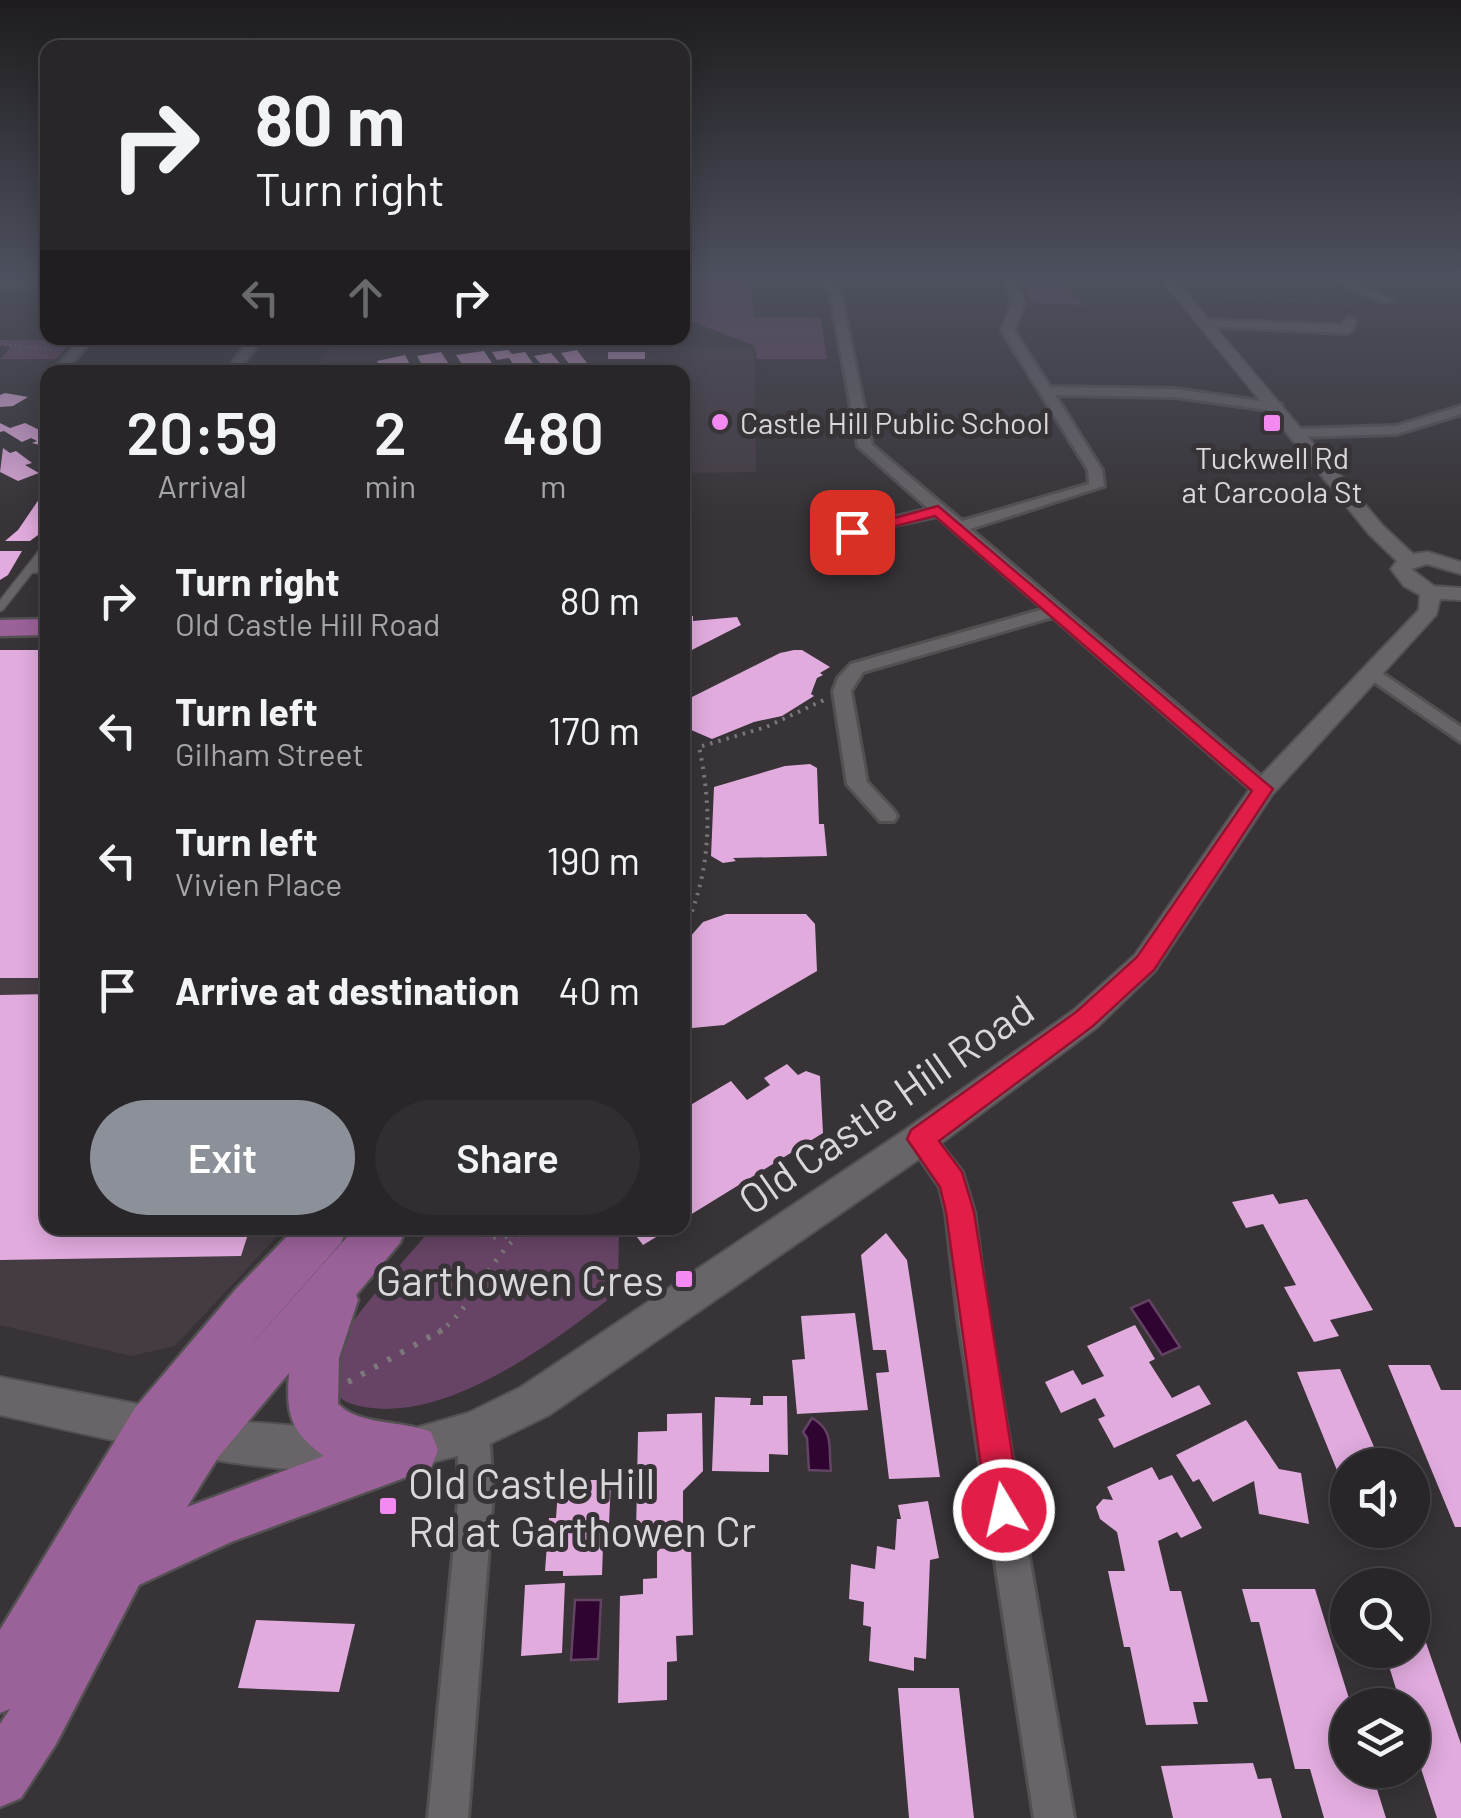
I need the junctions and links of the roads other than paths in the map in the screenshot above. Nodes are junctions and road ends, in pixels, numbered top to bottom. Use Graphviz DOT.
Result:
graph roads {
  1 [pos="847,360"];
  2 [pos="1026,360"];
  3 [pos="1236,360"];
  4 [pos="1046,391"];
  5 [pos="1276,407"];
  6 [pos="1461,410"];
  7 [pos="1298,433"];
  8 [pos="938,511"];
  9 [pos="959,527"];
  10 [pos="852,532"];
  11 [pos="40,557"];
  12 [pos="1408,560"];
  13 [pos="40,568"];
  14 [pos="1461,568"];
  15 [pos="31,569"];
  16 [pos="1430,591"];
  17 [pos="1461,594"];
  18 [pos="0,607"];
  19 [pos="1056,611"];
  20 [pos="40,627"];
  21 [pos="0,628"];
  22 [pos="0,641"];
  23 [pos="40,641"];
  24 [pos="1373,673"];
  25 [pos="1461,736"];
  26 [pos="1263,789"];
  27 [pos="887,816"];
  28 [pos="920,1139"];
  29 [pos="367,1235"];
  30 [pos="338,1247"];
  31 [pos="0,1396"];
  32 [pos="177,1432"];
  33 [pos="473,1432"];
  34 [pos="414,1450"];
  35 [pos="120,1566"];
  36 [pos="0,1684"];
  37 [pos="0,1777"];
  38 [pos="448,1818"];
  39 [pos="1054,1818"];
  1 -- 8 [label="street"];
  2 -- 4 [label="street"];
  3 -- 5 [label="street"];
  4 -- 5 [label="street"];
  4 -- 9 [label="street"];
  5 -- 7 [label="street"];
  6 -- 7 [label="street"];
  7 -- 12 [label="street"];
  8 -- 9 [label="street"];
  8 -- 10 [label="street"];
  9 -- 19 [label="street"];
  11 -- 15 [label="lane"];
  12 -- 14 [label="street"];
  12 -- 16 [label="street"];
  13 -- 15 [label="lane"];
  15 -- 18 [label="lane"];
  16 -- 17 [label="street"];
  16 -- 24 [label="street, Old Castle Hill Road"];
  19 -- 26 [label="street"];
  19 -- 27 [label="street"];
  20 -- 21 [label="main road"];
  22 -- 23 [label="main road"];
  24 -- 25 [label="street"];
  24 -- 26 [label="street, Old Castle Hill Road"];
  26 -- 28 [label="street, Old Castle Hill Road"];
  28 -- 33 [label="street, Old Castle Hill Road"];
  28 -- 39 [label="street"];
  29 -- 30 [label="main road"];
  30 -- 32 [label="main road"];
  30 -- 34 [label="main road"];
  31 -- 32 [label="street, Old Castle Hill Road"];
  32 -- 34 [label="street, Old Castle Hill Road"];
  32 -- 35 [label="main road"];
  32 -- 36 [label="main road"];
  33 -- 34 [label="street, Old Castle Hill Road"];
  33 -- 38 [label="street"];
  34 -- 35 [label="main road"];
  35 -- 37 [label="main road"];
}
